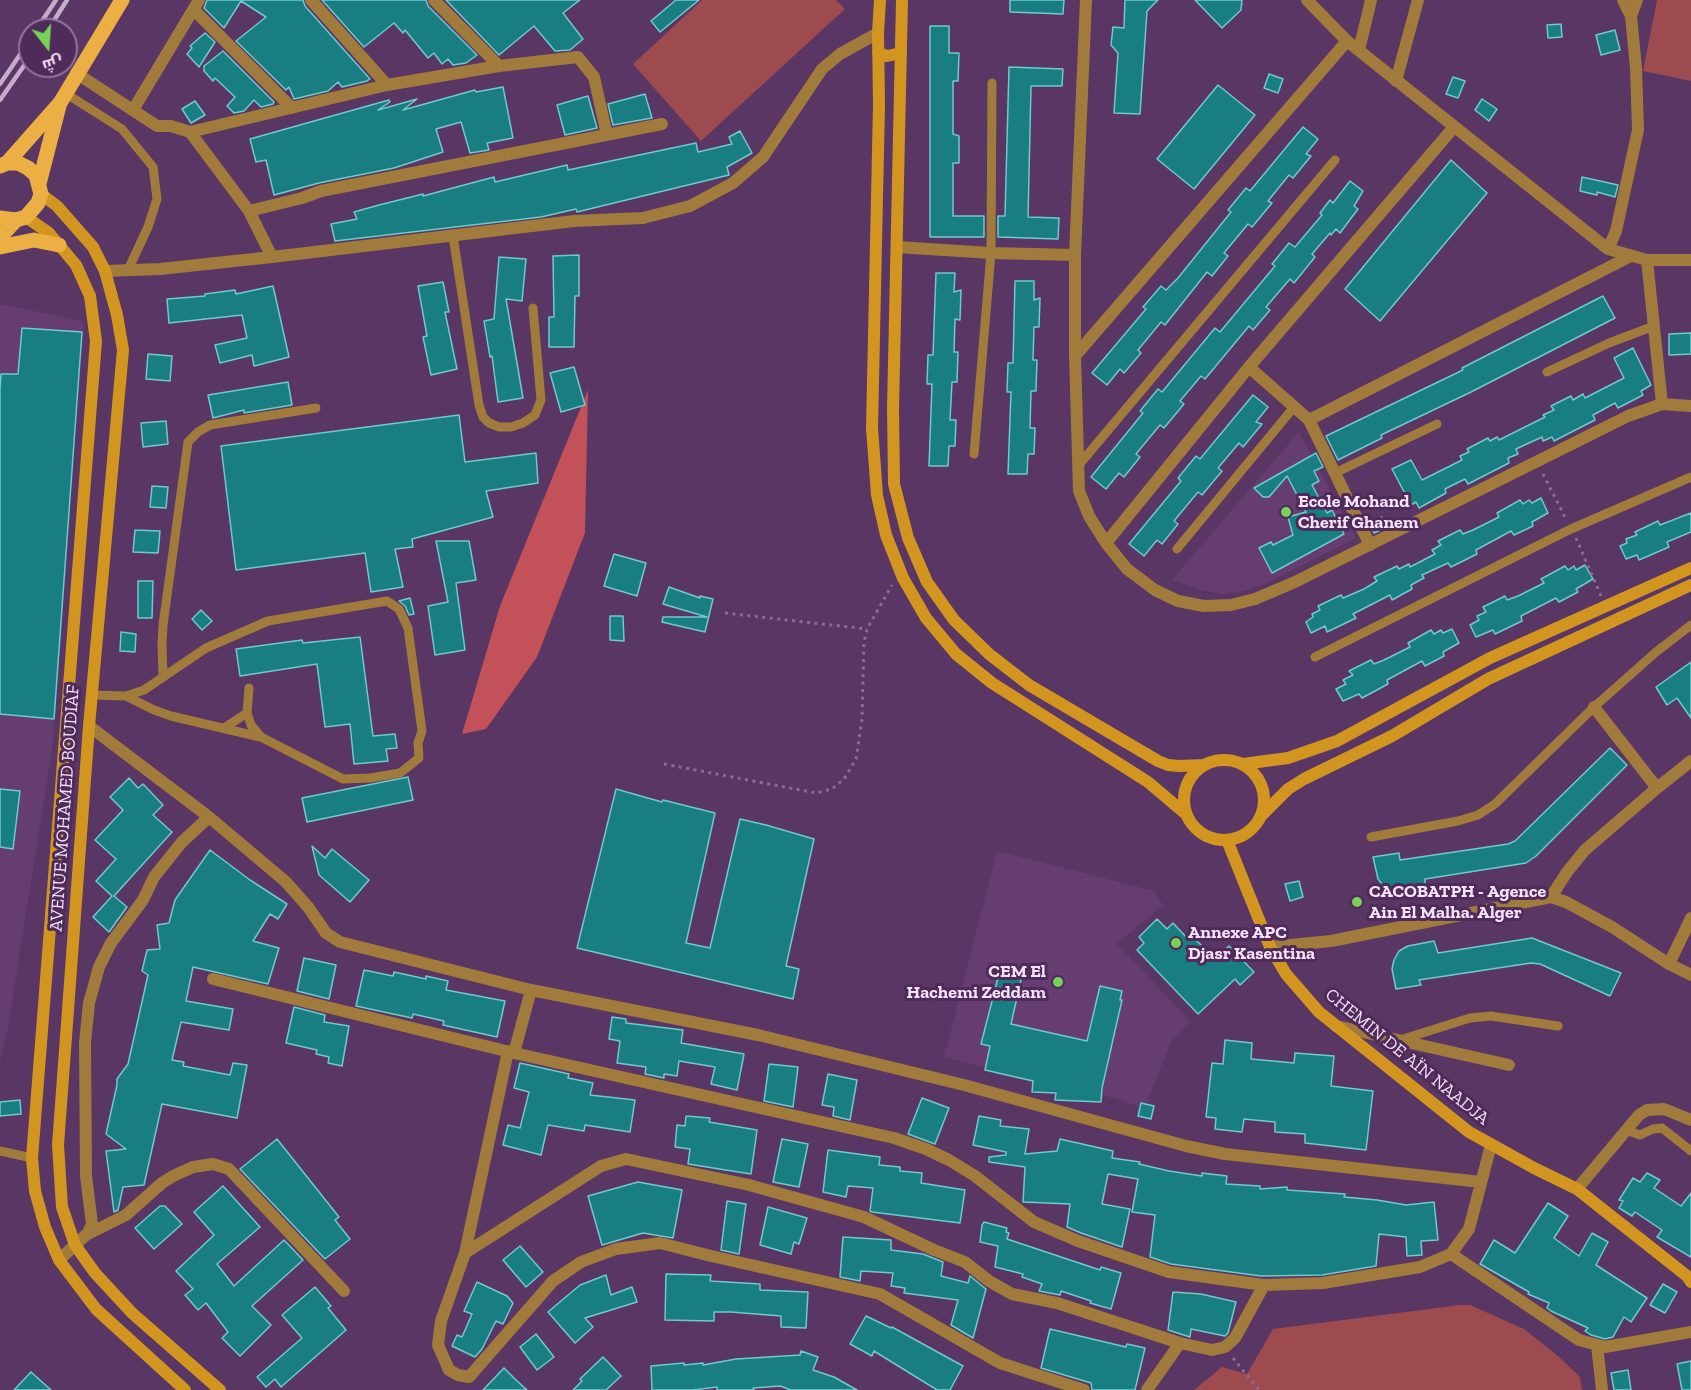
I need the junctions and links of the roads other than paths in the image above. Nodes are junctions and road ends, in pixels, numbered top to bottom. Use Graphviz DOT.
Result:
graph roads {
  1 [pos="122,0"];
  2 [pos="311,0"];
  3 [pos="434,0"];
  4 [pos="880,0"];
  5 [pos="903,0"];
  6 [pos="1086,0"];
  7 [pos="1307,0"];
  8 [pos="1371,0"];
  9 [pos="1418,0"];
  10 [pos="1623,0"];
  11 [pos="1637,0"];
  12 [pos="197,5"];
  13 [pos="1631,16"];
  14 [pos="878,33"];
  15 [pos="902,34"];
  16 [pos="1347,41"];
  17 [pos="1359,50"];
  18 [pos="878,53"];
  19 [pos="901,53"];
  20 [pos="499,66"];
  21 [pos="78,70"];
  22 [pos="78,74"];
  23 [pos="73,78"];
  24 [pos="1396,81"];
  25 [pos="992,83"];
  26 [pos="387,85"];
  27 [pos="63,98"];
  28 [pos="292,108"];
  29 [pos="133,110"];
  30 [pos="662,124"];
  31 [pos="1454,127"];
  32 [pos="190,132"];
  33 [pos="607,135"];
  34 [pos="1335,160"];
  35 [pos="4,164"];
  36 [pos="40,189"];
  37 [pos="249,211"];
  38 [pos="0,218"];
  39 [pos="21,218"];
  40 [pos="453,236"];
  41 [pos="0,237"];
  42 [pos="59,245"];
  43 [pos="0,247"];
  44 [pos="897,247"];
  45 [pos="1608,249"];
  46 [pos="992,253"];
  47 [pos="1075,255"];
  48 [pos="1629,256"];
  49 [pos="272,257"];
  50 [pos="1647,260"];
  51 [pos="1691,260"];
  52 [pos="128,270"];
  53 [pos="105,271"];
  54 [pos="533,308"];
  55 [pos="1654,326"];
  56 [pos="1075,356"];
  57 [pos="1249,367"];
  58 [pos="1547,372"];
  59 [pos="1662,404"];
  60 [pos="1691,406"];
  61 [pos="1294,407"];
  62 [pos="316,408"];
  63 [pos="1309,420"];
  64 [pos="1437,424"];
  65 [pos="974,454"];
  66 [pos="1078,466"];
  67 [pos="1335,473"];
  68 [pos="1691,477"];
  69 [pos="1106,543"];
  70 [pos="1370,545"];
  71 [pos="1177,549"];
  72 [pos="1691,568"];
  73 [pos="1691,585"];
  74 [pos="1691,625"];
  75 [pos="1315,657"];
  76 [pos="164,676"];
  77 [pos="249,688"];
  78 [pos="92,695"];
  79 [pos="126,696"];
  80 [pos="1594,706"];
  81 [pos="247,713"];
  82 [pos="89,726"];
  83 [pos="224,728"];
  84 [pos="261,737"];
  85 [pos="1691,761"];
  86 [pos="1243,764"];
  87 [pos="1205,765"];
  88 [pos="1657,788"];
  89 [pos="1187,815"];
  90 [pos="209,817"];
  91 [pos="1260,817"];
  92 [pos="1371,837"];
  93 [pos="1227,840"];
  94 [pos="1551,897"];
  95 [pos="1691,918"];
  96 [pos="1270,947"];
  97 [pos="1669,964"];
  98 [pos="1691,975"];
  99 [pos="213,979"];
  100 [pos="531,990"];
  101 [pos="1336,1026"];
  102 [pos="1558,1026"];
  103 [pos="1400,1040"];
  104 [pos="511,1052"];
  105 [pos="1509,1065"];
  106 [pos="1691,1120"];
  107 [pos="1626,1130"];
  108 [pos="1491,1145"];
  109 [pos="0,1151"];
  110 [pos="1691,1151"];
  111 [pos="33,1158"];
  112 [pos="1481,1182"];
  113 [pos="1577,1189"];
  114 [pos="86,1235"];
  115 [pos="75,1245"];
  116 [pos="465,1253"];
  117 [pos="1451,1254"];
  118 [pos="59,1260"];
  119 [pos="1690,1277"];
  120 [pos="1264,1285"];
  121 [pos="344,1291"];
  122 [pos="1691,1332"];
  123 [pos="1180,1343"];
  124 [pos="1597,1345"];
  125 [pos="185,1390"];
  126 [pos="220,1390"];
  127 [pos="1084,1390"];
  128 [pos="1147,1390"];
  129 [pos="1602,1390"];
  1 -- 21 [label="main road"];
  2 -- 26 [label="street"];
  3 -- 20 [label="street"];
  4 -- 14 [label="main road"];
  5 -- 15 [label="main road"];
  6 -- 47 [label="street"];
  7 -- 16 [label="street"];
  8 -- 17 [label="street"];
  9 -- 24 [label="street"];
  10 -- 13 [label="street"];
  11 -- 13 [label="street"];
  12 -- 28 [label="street"];
  12 -- 29 [label="street"];
  13 -- 45 [label="street"];
  14 -- 15 [label="main road"];
  14 -- 18 [label="main road"];
  14 -- 40 [label="street"];
  15 -- 19 [label="main road"];
  16 -- 17 [label="street"];
  16 -- 56 [label="street"];
  17 -- 24 [label="street"];
  18 -- 19 [label="main road"];
  18 -- 89 [label="main road"];
  19 -- 44 [label="main road"];
  20 -- 26 [label="street"];
  20 -- 33 [label="street"];
  22 -- 29 [label="street"];
  23 -- 27 [label="main road"];
  24 -- 31 [label="street"];
  25 -- 46 [label="lane"];
  26 -- 28 [label="street"];
  27 -- 35 [label="main road"];
  27 -- 36 [label="main road"];
  27 -- 52 [label="lane"];
  28 -- 32 [label="street"];
  29 -- 32 [label="street"];
  30 -- 33 [label="street"];
  31 -- 45 [label="street"];
  31 -- 57 [label="street"];
  32 -- 37 [label="street"];
  33 -- 37 [label="street"];
  34 -- 66 [label="lane"];
  35 -- 36 [label="main road"];
  36 -- 39 [label="main road"];
  36 -- 53 [label="main road, AVENUE MOHAMED BOUDIAF"];
  37 -- 49 [label="street"];
  38 -- 39 [label="main road"];
  39 -- 41 [label="main road"];
  39 -- 42 [label="main road, AVENUE MOHAMED BOUDIAF"];
  40 -- 49 [label="street"];
  40 -- 54 [label="lane"];
  42 -- 43 [label="main road"];
  42 -- 111 [label="main road, AVENUE MOHAMED BOUDIAF"];
  44 -- 46 [label="street"];
  44 -- 87 [label="main road"];
  45 -- 48 [label="street"];
  46 -- 47 [label="street"];
  46 -- 65 [label="lane"];
  47 -- 56 [label="street"];
  48 -- 50 [label="street"];
  48 -- 63 [label="street"];
  49 -- 52 [label="street"];
  50 -- 51 [label="street"];
  50 -- 55 [label="street"];
  52 -- 53 [label="street"];
  53 -- 78 [label="main road, AVENUE MOHAMED BOUDIAF"];
  55 -- 58 [label="lane"];
  55 -- 59 [label="street"];
  56 -- 66 [label="street"];
  57 -- 61 [label="street"];
  57 -- 69 [label="street"];
  59 -- 60 [label="street"];
  59 -- 70 [label="street"];
  61 -- 63 [label="street"];
  61 -- 71 [label="lane"];
  62 -- 76 [label="lane"];
  63 -- 67 [label="street"];
  64 -- 67 [label="lane"];
  66 -- 69 [label="street"];
  67 -- 70 [label="street"];
  68 -- 75 [label="lane"];
  69 -- 70 [label="street"];
  72 -- 86 [label="main road"];
  73 -- 91 [label="main road"];
  74 -- 80 [label="lane"];
  76 -- 79 [label="lane"];
  76 -- 84 [label="lane"];
  77 -- 81 [label="lane"];
  78 -- 79 [label="lane"];
  78 -- 82 [label="main road, AVENUE MOHAMED BOUDIAF"];
  79 -- 83 [label="lane"];
  80 -- 88 [label="street"];
  80 -- 92 [label="lane"];
  81 -- 83 [label="lane"];
  81 -- 84 [label="lane"];
  82 -- 90 [label="street"];
  82 -- 115 [label="main road, AVENUE MOHAMED BOUDIAF"];
  83 -- 84 [label="lane"];
  85 -- 88 [label="street"];
  86 -- 87 [label="main road"];
  86 -- 91 [label="main road"];
  87 -- 89 [label="main road"];
  88 -- 94 [label="street"];
  89 -- 93 [label="main road"];
  90 -- 100 [label="street"];
  90 -- 114 [label="street"];
  91 -- 93 [label="main road"];
  93 -- 96 [label="main road, CHEMIN DE AÏN NAADJA"];
  94 -- 96 [label="street"];
  94 -- 97 [label="street"];
  95 -- 97 [label="street"];
  96 -- 101 [label="main road, CHEMIN DE AÏN NAADJA"];
  97 -- 98 [label="street"];
  99 -- 104 [label="street"];
  100 -- 104 [label="street"];
  100 -- 112 [label="street"];
  101 -- 103 [label="street"];
  101 -- 108 [label="main road, CHEMIN DE AÏN NAADJA"];
  102 -- 103 [label="lane"];
  103 -- 105 [label="street"];
  104 -- 116 [label="street"];
  104 -- 120 [label="street"];
  106 -- 107 [label="street"];
  107 -- 110 [label="lane"];
  107 -- 113 [label="street"];
  108 -- 112 [label="street"];
  108 -- 113 [label="main road, CHEMIN DE AÏN NAADJA"];
  109 -- 111 [label="lane"];
  111 -- 118 [label="main road, AVENUE MOHAMED BOUDIAF"];
  112 -- 117 [label="street"];
  113 -- 119 [label="main road, CHEMIN DE AÏN NAADJA"];
  114 -- 115 [label="street"];
  114 -- 121 [label="street"];
  115 -- 118 [label="street"];
  115 -- 126 [label="main road, AVENUE MOHAMED BOUDIAF"];
  116 -- 123 [label="street"];
  116 -- 127 [label="street"];
  117 -- 120 [label="street"];
  117 -- 124 [label="street"];
  118 -- 125 [label="main road, AVENUE MOHAMED BOUDIAF"];
  120 -- 123 [label="street"];
  122 -- 124 [label="street"];
  123 -- 128 [label="street"];
  124 -- 129 [label="street"];
}
